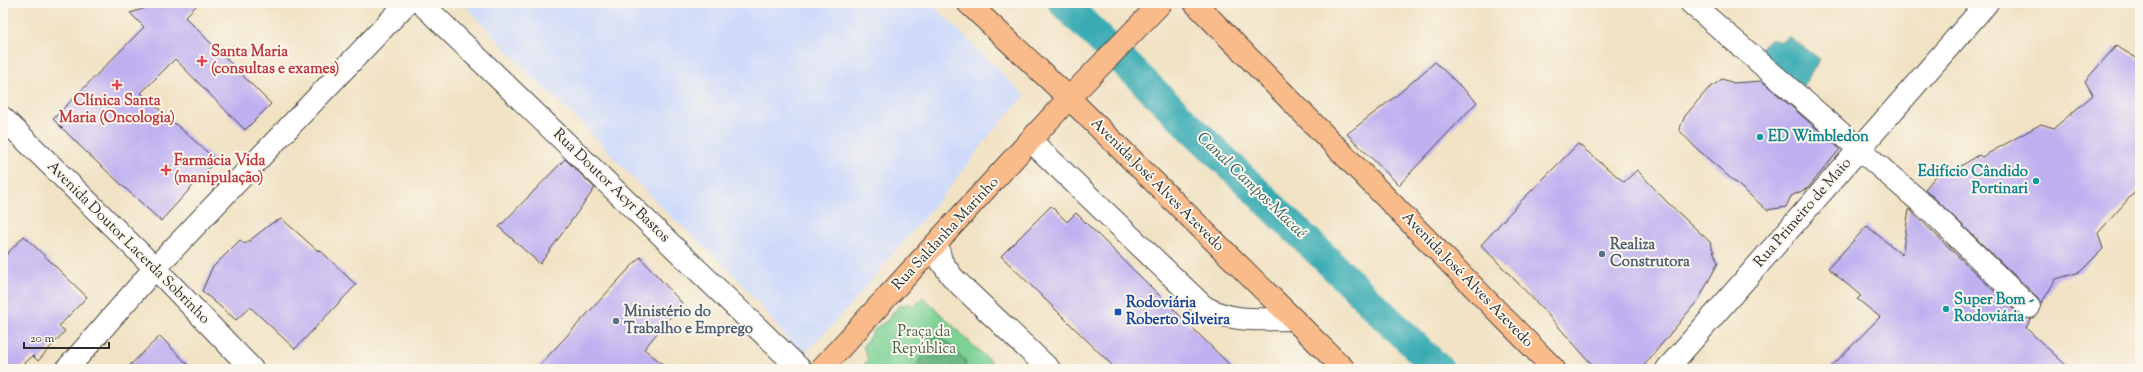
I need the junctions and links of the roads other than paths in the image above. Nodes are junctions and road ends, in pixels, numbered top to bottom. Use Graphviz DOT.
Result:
graph roads {
  1 [pos="406,3"];
  2 [pos="422,3"];
  3 [pos="968,3"];
  4 [pos="1161,3"];
  5 [pos="1195,3"];
  6 [pos="1691,3"];
  7 [pos="1987,3"];
  8 [pos="1069,98"];
  9 [pos="3,118"];
  10 [pos="1031,141"];
  11 [pos="1859,149"];
  12 [pos="937,244"];
  13 [pos="155,268"];
  14 [pos="2029,307"];
  15 [pos="1293,319"];
  16 [pos="67,369"];
  17 [pos="252,369"];
  18 [pos="800,369"];
  19 [pos="821,369"];
  20 [pos="1049,369"];
  21 [pos="1344,369"];
  22 [pos="1554,369"];
  23 [pos="1667,369"];
  1 -- 13 [label="street"];
  2 -- 18 [label="street, Rua Doutor Acyr Bastos"];
  3 -- 8 [label="main road, Avenida José Alves Azevedo"];
  4 -- 8 [label="main road, Rua Saldanha Marinho"];
  5 -- 22 [label="main road, Avenida José Alves Azevedo"];
  6 -- 11 [label="street"];
  7 -- 11 [label="street, Rua Primeiro de Maio"];
  8 -- 10 [label="main road, Rua Saldanha Marinho"];
  8 -- 15 [label="main road, Avenida José Alves Azevedo"];
  9 -- 13 [label="street, Avenida Doutor Lacerda Sobrinho"];
  10 -- 12 [label="main road, Rua Saldanha Marinho"];
  10 -- 15 [label="street"];
  11 -- 14 [label="street"];
  11 -- 23 [label="street, Rua Primeiro de Maio"];
  12 -- 19 [label="main road, Rua Saldanha Marinho"];
  12 -- 20 [label="street"];
  13 -- 16 [label="street"];
  13 -- 17 [label="street, Avenida Doutor Lacerda Sobrinho"];
  15 -- 21 [label="main road, Avenida José Alves Azevedo"];
}
